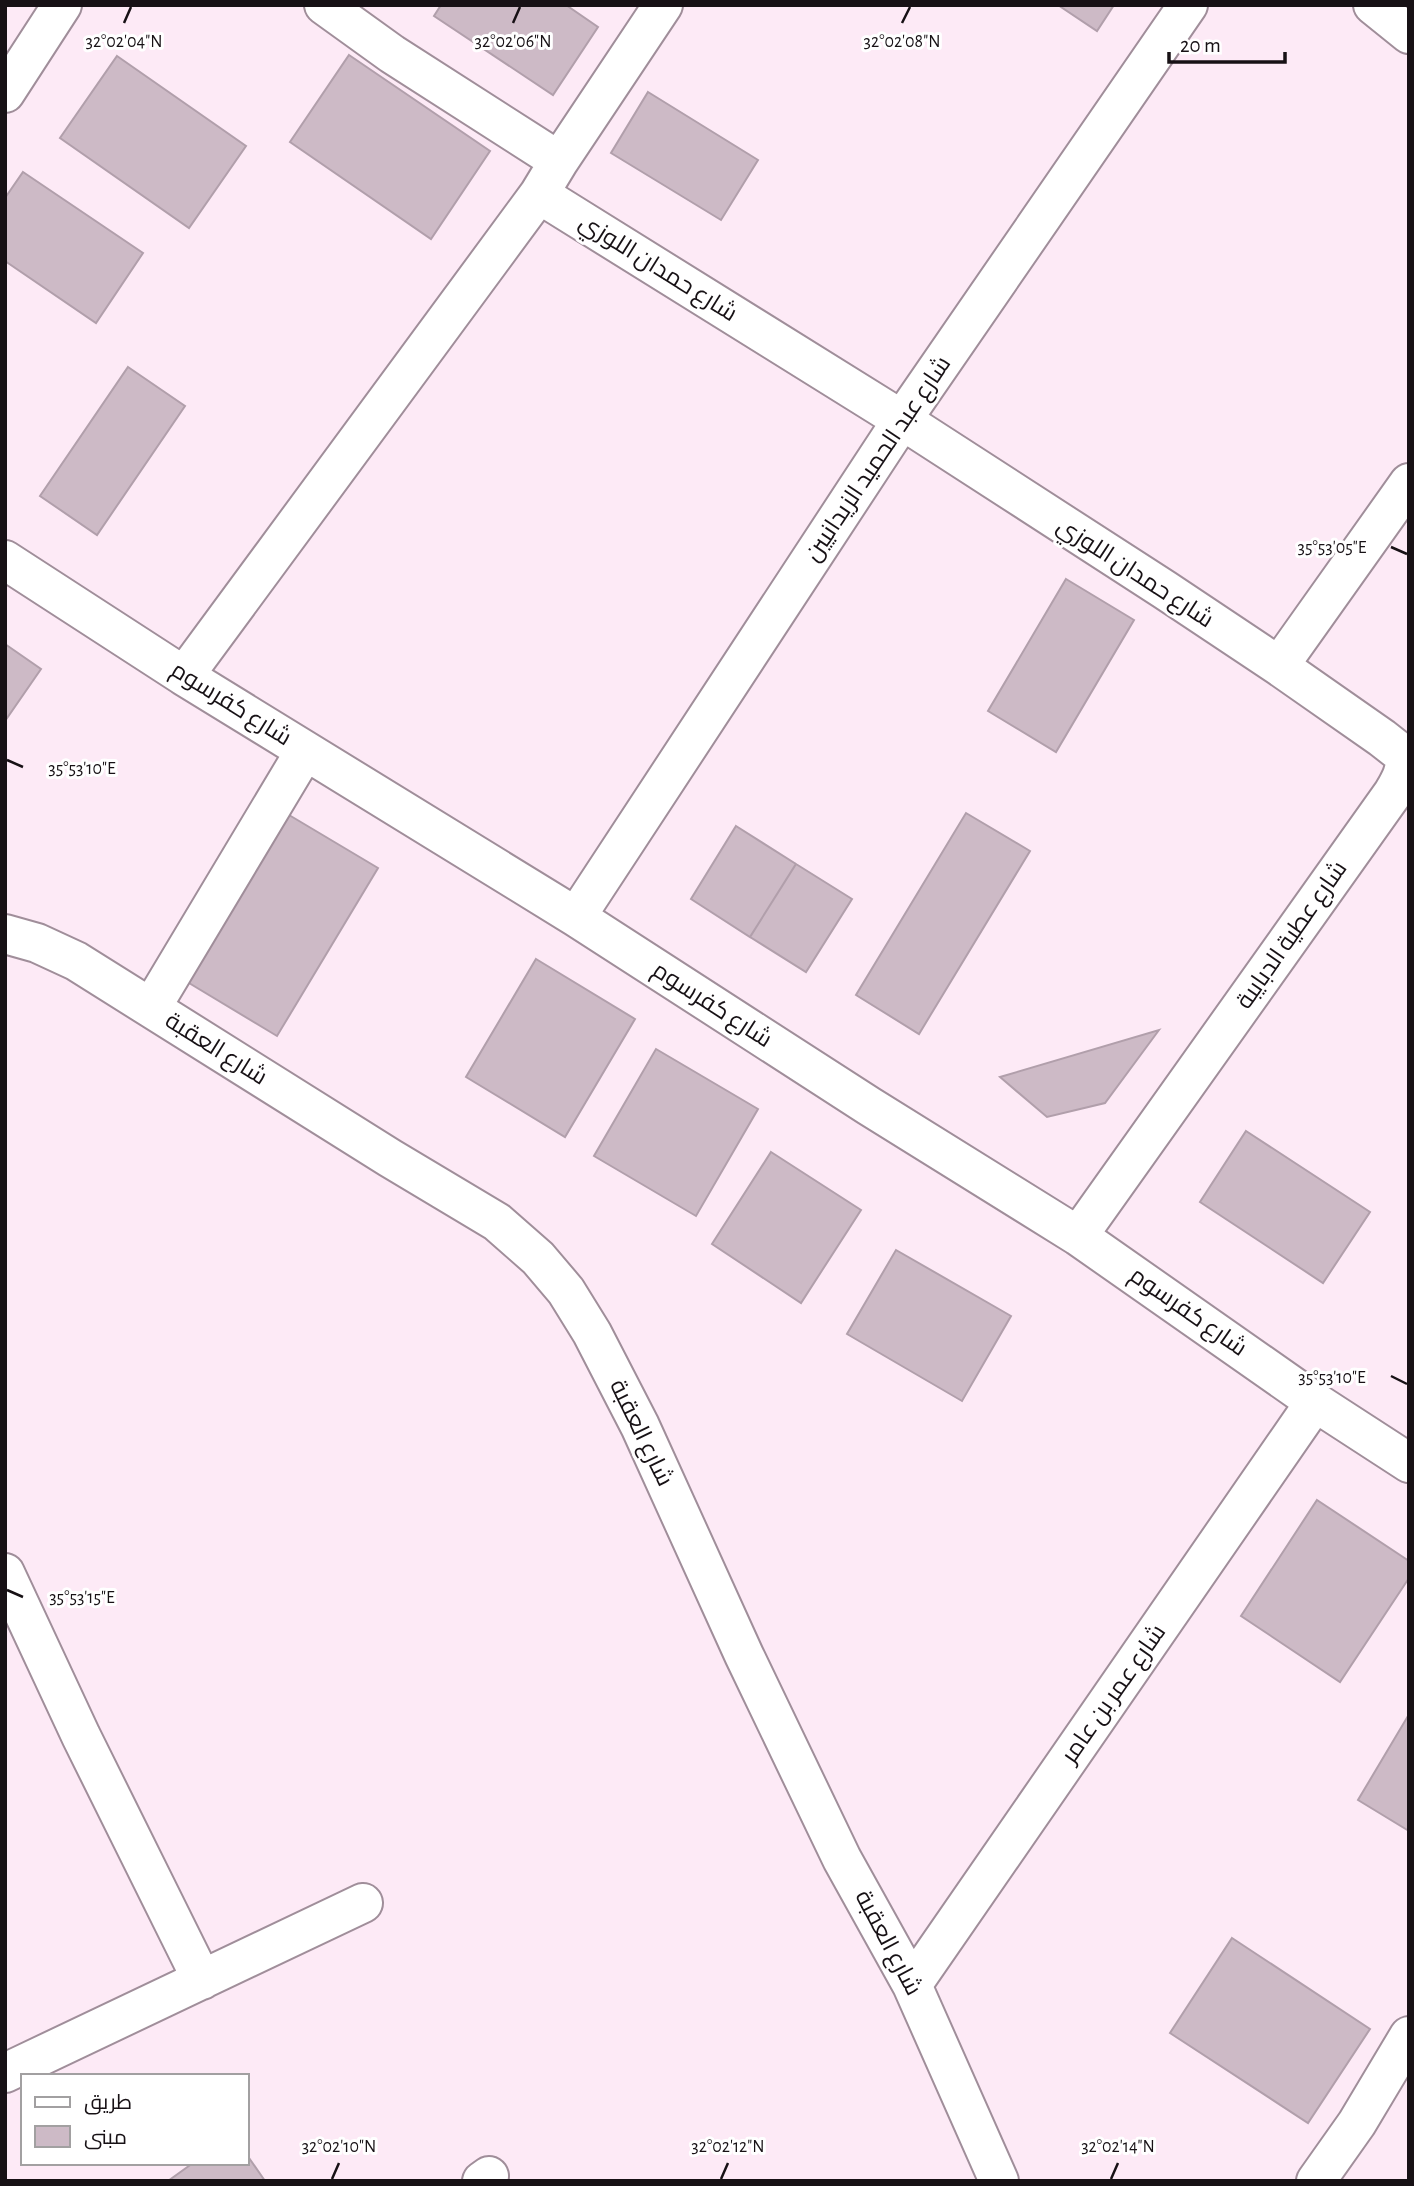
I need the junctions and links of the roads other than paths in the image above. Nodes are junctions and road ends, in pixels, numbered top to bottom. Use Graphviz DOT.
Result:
graph roads {
  1 [pos="62,5"];
  2 [pos="324,5"];
  3 [pos="663,5"];
  4 [pos="1188,5"];
  5 [pos="1373,5"];
  6 [pos="1409,34"];
  7 [pos="5,93"];
  8 [pos="559,161"];
  9 [pos="539,194"];
  10 [pos="902,420"];
  11 [pos="1409,483"];
  12 [pos="5,560"];
  13 [pos="1279,666"];
  14 [pos="184,676"];
  15 [pos="305,751"];
  16 [pos="576,918"];
  17 [pos="5,934"];
  18 [pos="151,1008"];
  19 [pos="1078,1236"];
  20 [pos="1315,1402"];
  21 [pos="1409,1463"];
  22 [pos="5,1573"];
  23 [pos="363,1903"];
  24 [pos="202,1980"];
  25 [pos="912,1985"];
  26 [pos="1409,2036"];
  27 [pos="5,2073"];
  28 [pos="999,2181"];
  29 [pos="1316,2181"];
  1 -- 7 [label="street"];
  2 -- 8 [label="street"];
  3 -- 8 [label="street"];
  4 -- 10 [label="street, شارع عبد الحميد الزيدانيين"];
  5 -- 6 [label="street"];
  8 -- 9 [label="street"];
  9 -- 10 [label="street, شارع حمدان اللوزي"];
  9 -- 14 [label="street"];
  10 -- 13 [label="street, شارع حمدان اللوزي"];
  10 -- 16 [label="street, شارع عبد الحميد الزيدانيين"];
  11 -- 13 [label="street"];
  12 -- 14 [label="street, شارع كفرسوم"];
  13 -- 19 [label="street, شارع عطية الدبايبة"];
  14 -- 15 [label="street, شارع كفرسوم"];
  15 -- 16 [label="street, شارع كفرسوم"];
  15 -- 18 [label="street"];
  16 -- 19 [label="street, شارع كفرسوم"];
  17 -- 18 [label="street, شارع العقبة"];
  18 -- 25 [label="street, شارع العقبة"];
  19 -- 20 [label="street, شارع كفرسوم"];
  20 -- 21 [label="street, شارع كفرسوم"];
  20 -- 25 [label="street, شارع عمر بن عامر"];
  22 -- 24 [label="street"];
  23 -- 24 [label="street"];
  24 -- 27 [label="street"];
  25 -- 28 [label="street, شارع العقبة"];
  26 -- 29 [label="street"];
}
